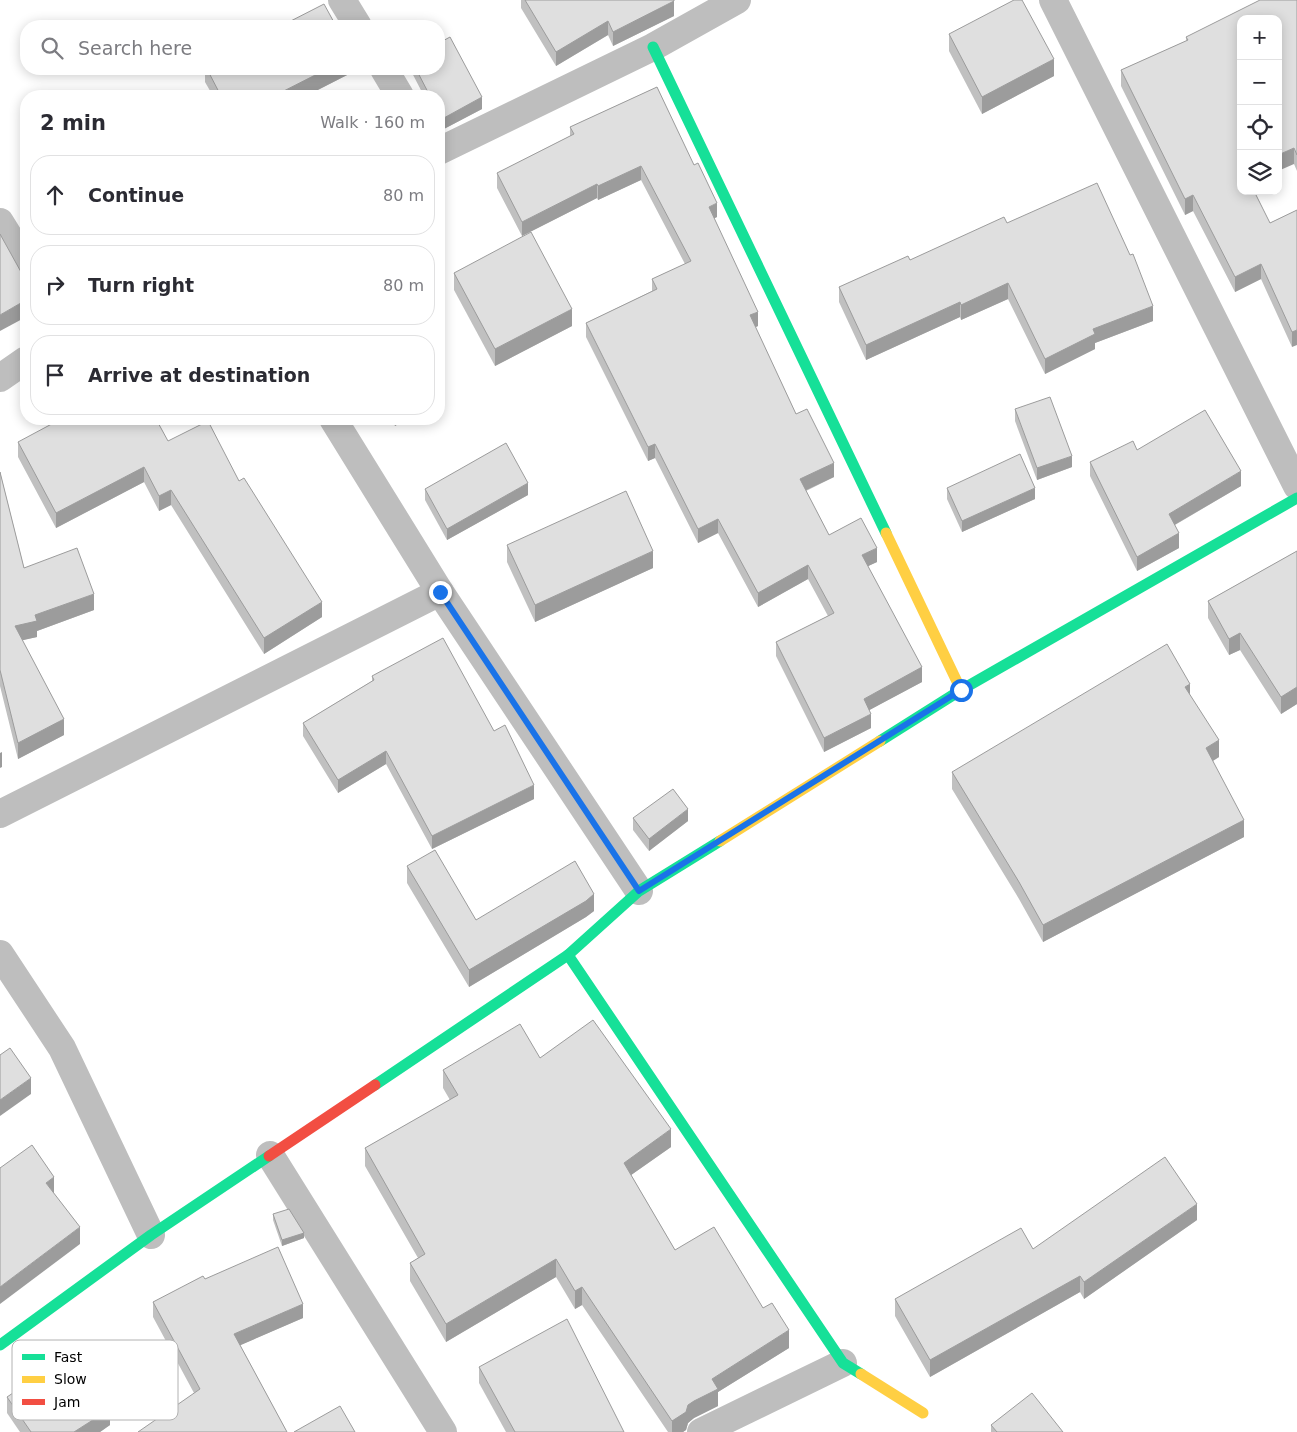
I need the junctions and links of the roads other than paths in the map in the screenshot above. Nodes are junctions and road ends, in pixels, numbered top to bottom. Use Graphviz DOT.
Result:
graph roads {
  1 [pos="342,0"];
  2 [pos="737,0"];
  3 [pos="1053,0"];
  4 [pos="354,20"];
  5 [pos="653,47"];
  6 [pos="388,75"];
  7 [pos="396,90"];
  8 [pos="445,148"];
  9 [pos="0,222"];
  10 [pos="20,254"];
  11 [pos="20,364"];
  12 [pos="0,378"];
  13 [pos="337,425"];
  14 [pos="1297,486"];
  15 [pos="1297,498"];
  16 [pos="440,592"];
  17 [pos="961,690"];
  18 [pos="0,814"];
  19 [pos="639,891"];
  20 [pos="0,954"];
  21 [pos="568,955"];
  22 [pos="270,1155"];
  23 [pos="151,1235"];
  24 [pos="0,1345"];
  25 [pos="843,1363"];
  26 [pos="923,1413"];
  27 [pos="443,1432"];
  28 [pos="701,1432"];
  1 -- 4 [label="street"];
  2 -- 5 [label="street"];
  3 -- 14 [label="street"];
  5 -- 8 [label="street"];
  5 -- 17 [label="street"];
  6 -- 7 [label="street"];
  9 -- 10 [label="street"];
  11 -- 12 [label="street"];
  13 -- 16 [label="street"];
  15 -- 17 [label="street"];
  16 -- 18 [label="street"];
  16 -- 19 [label="street"];
  17 -- 19 [label="street"];
  19 -- 21 [label="street"];
  20 -- 23 [label="street"];
  21 -- 22 [label="street"];
  21 -- 25 [label="street"];
  22 -- 23 [label="street"];
  22 -- 27 [label="street"];
  23 -- 24 [label="street"];
  25 -- 26 [label="street"];
  25 -- 28 [label="street"];
}
